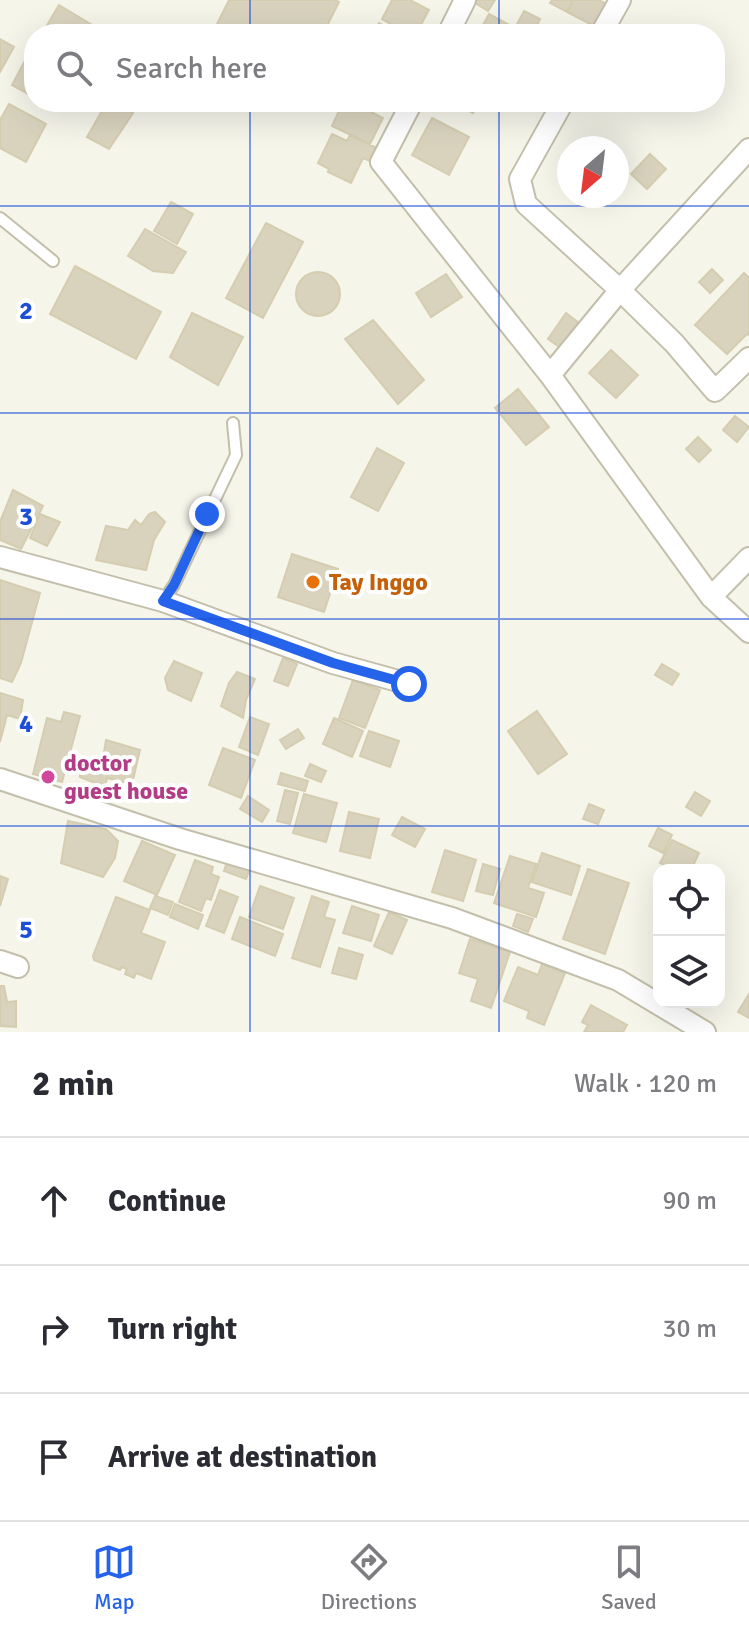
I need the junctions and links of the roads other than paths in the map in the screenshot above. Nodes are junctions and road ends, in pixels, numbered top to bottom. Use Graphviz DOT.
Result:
graph roads {
  1 [pos="465,0"];
  2 [pos="620,0"];
  3 [pos="453,24"];
  4 [pos="607,24"];
  5 [pos="407,112"];
  6 [pos="557,112"];
  7 [pos="749,149"];
  8 [pos="0,218"];
  9 [pos="53,261"];
  10 [pos="620,290"];
  11 [pos="749,358"];
  12 [pos="550,375"];
  13 [pos="233,423"];
  14 [pos="0,557"];
  15 [pos="749,558"];
  16 [pos="711,597"];
  17 [pos="163,601"];
  18 [pos="749,632"];
  19 [pos="409,684"];
  20 [pos="0,779"];
  21 [pos="705,1032"];
  1 -- 3 [label="street"];
  2 -- 4 [label="street"];
  5 -- 12 [label="street"];
  6 -- 10 [label="street"];
  7 -- 10 [label="street"];
  8 -- 9 [label="lane"];
  10 -- 11 [label="street"];
  10 -- 12 [label="street"];
  12 -- 16 [label="street"];
  13 -- 17 [label="lane"];
  14 -- 17 [label="street"];
  15 -- 16 [label="street"];
  16 -- 18 [label="street"];
  17 -- 19 [label="street"];
  20 -- 21 [label="street"];
}
